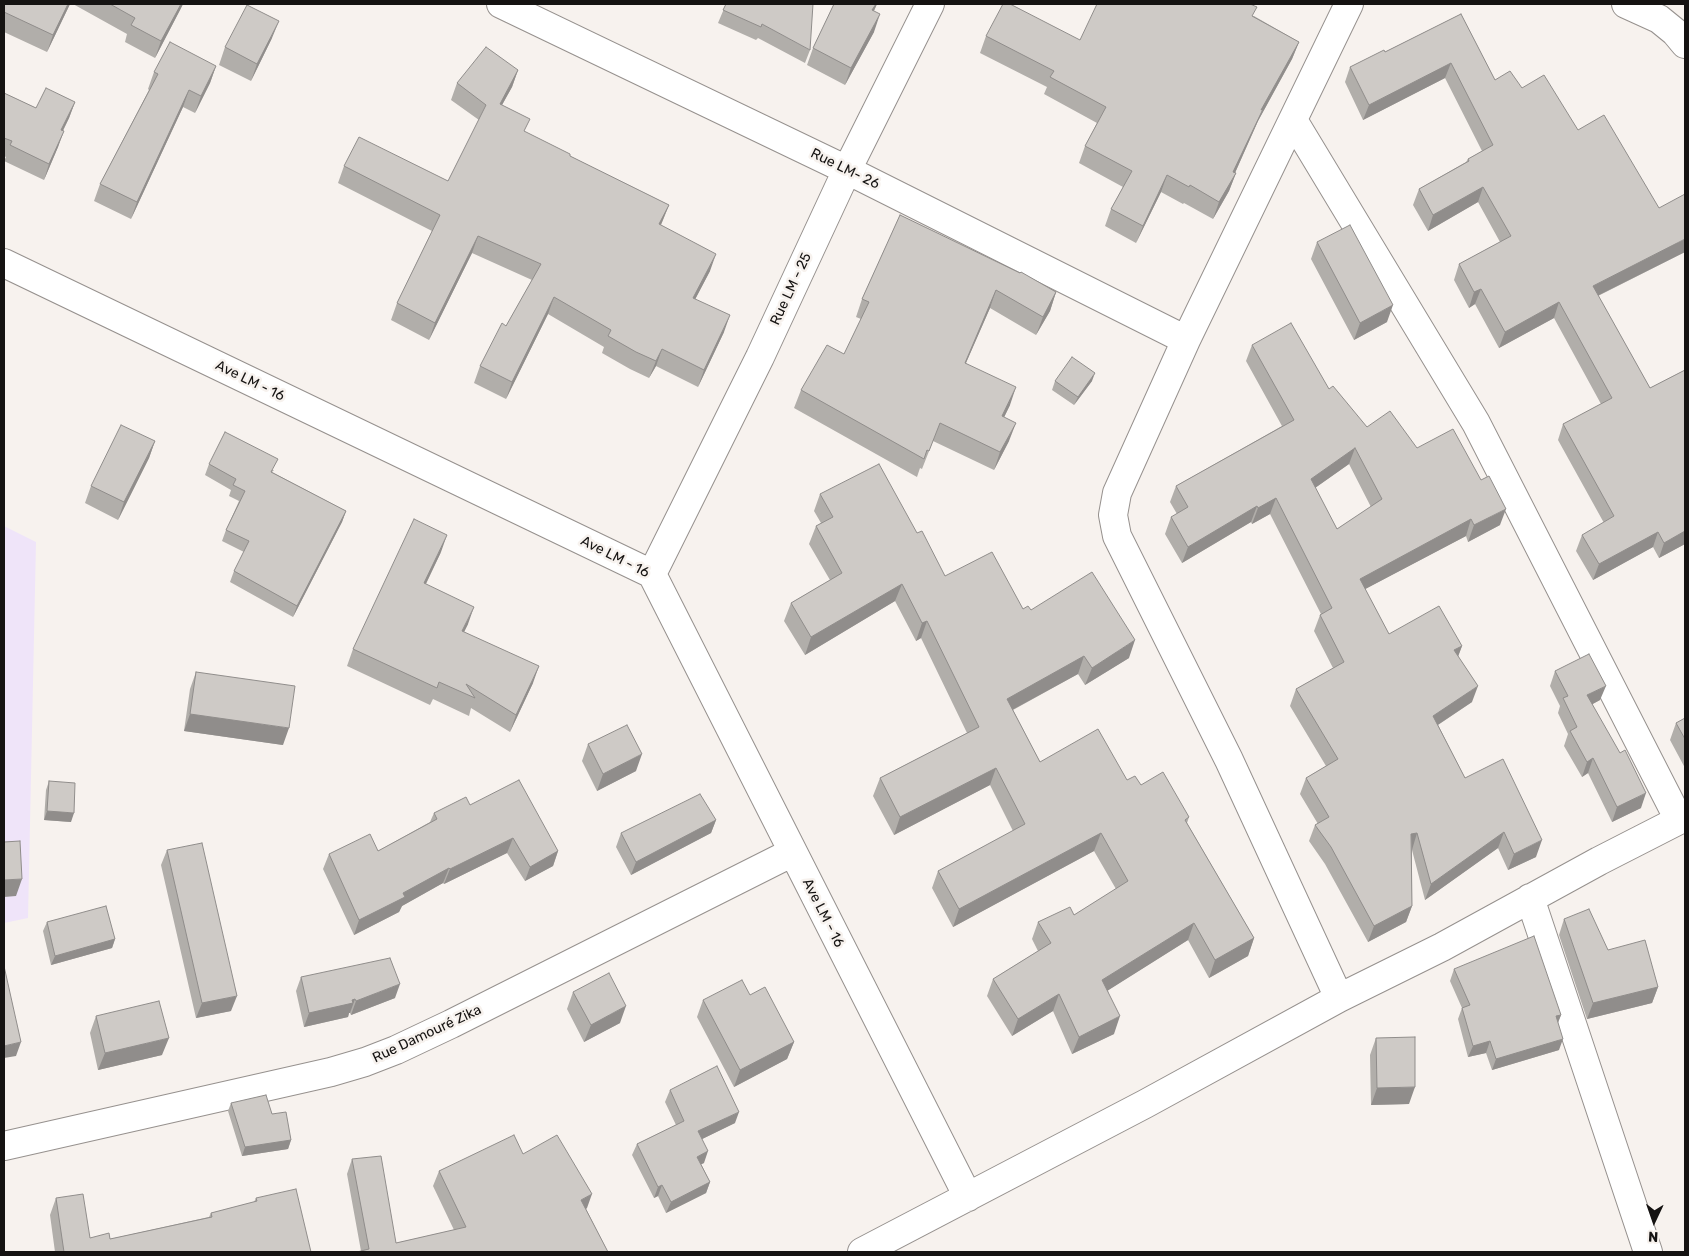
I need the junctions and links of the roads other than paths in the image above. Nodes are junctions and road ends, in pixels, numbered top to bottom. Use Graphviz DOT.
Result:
graph roads {
  1 [pos="501,4"];
  2 [pos="930,4"];
  3 [pos="1349,4"];
  4 [pos="1626,4"];
  5 [pos="1685,44"];
  6 [pos="1293,120"];
  7 [pos="846,170"];
  8 [pos="4,263"];
  9 [pos="1186,340"];
  10 [pos="652,574"];
  11 [pos="1682,819"];
  12 [pos="793,852"];
  13 [pos="1530,898"];
  14 [pos="1339,998"];
  15 [pos="4,1146"];
  16 [pos="968,1197"];
  17 [pos="862,1252"];
  18 [pos="1648,1252"];
  1 -- 7 [label="street, Rue LM- 26"];
  2 -- 7 [label="street, Rue LM - 25"];
  3 -- 6 [label="street"];
  4 -- 5 [label="street"];
  6 -- 9 [label="street"];
  6 -- 11 [label="street"];
  7 -- 9 [label="street, Rue LM- 26"];
  7 -- 10 [label="street, Rue LM - 25"];
  8 -- 10 [label="street, Ave LM - 16"];
  9 -- 14 [label="street"];
  10 -- 12 [label="street, Ave LM - 16"];
  11 -- 13 [label="street"];
  12 -- 15 [label="street, Rue Damouré Zika"];
  12 -- 16 [label="street, Ave LM - 16"];
  13 -- 14 [label="street"];
  13 -- 18 [label="street"];
  14 -- 16 [label="street"];
  16 -- 17 [label="street"];
}
